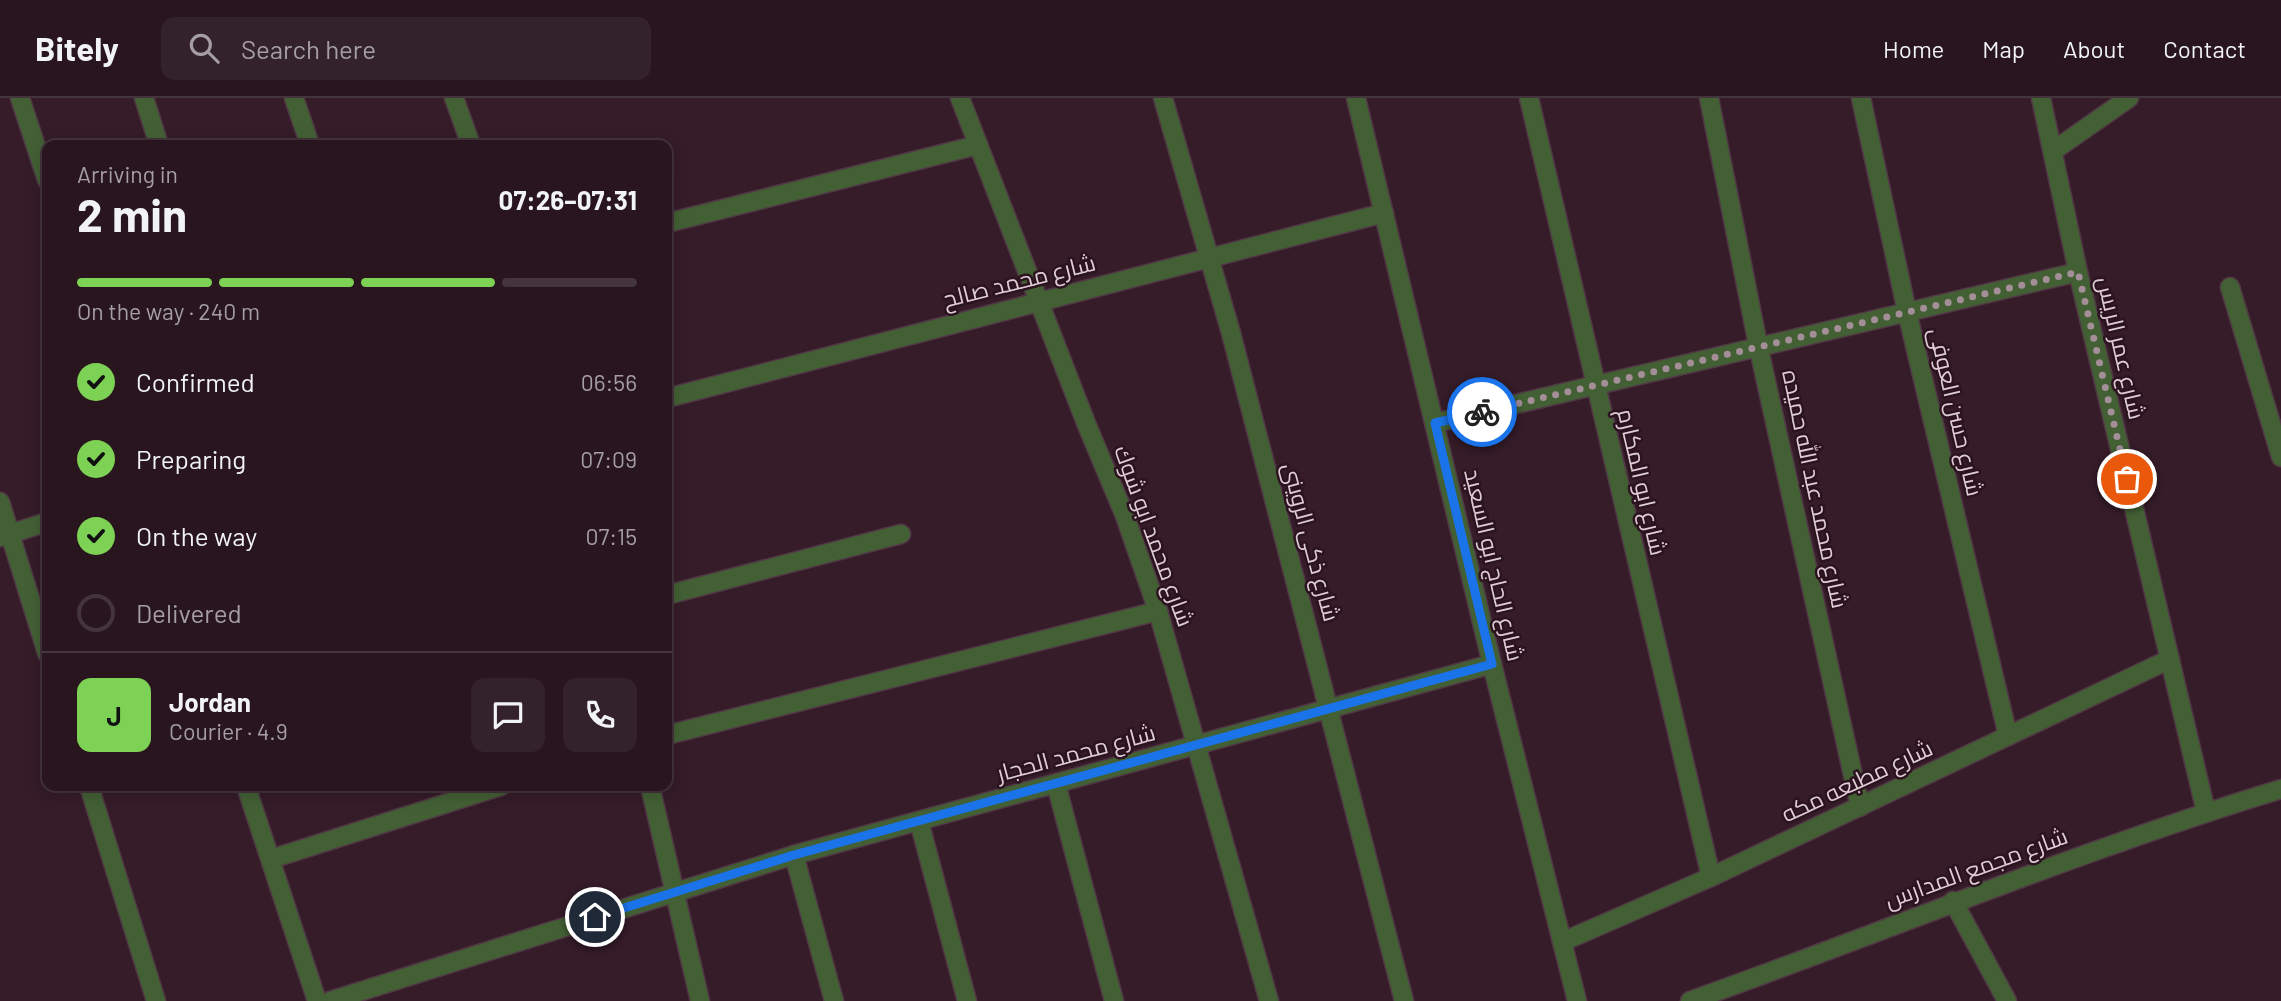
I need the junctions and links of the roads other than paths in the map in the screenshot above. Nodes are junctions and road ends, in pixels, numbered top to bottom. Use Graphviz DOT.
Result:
graph roads {
  1 [pos="20,98"];
  2 [pos="144,98"];
  3 [pos="294,98"];
  4 [pos="454,98"];
  5 [pos="960,98"];
  6 [pos="1163,98"];
  7 [pos="1356,98"];
  8 [pos="1529,98"];
  9 [pos="1709,98"];
  10 [pos="1861,98"];
  11 [pos="2041,98"];
  12 [pos="2129,98"];
  13 [pos="157,140"];
  14 [pos="308,140"];
  15 [pos="469,140"];
  16 [pos="978,145"];
  17 [pos="2053,151"];
  18 [pos="42,165"];
  19 [pos="1384,213"];
  20 [pos="672,222"];
  21 [pos="1208,258"];
  22 [pos="2078,272"];
  23 [pos="2230,287"];
  24 [pos="1039,302"];
  25 [pos="1908,312"];
  26 [pos="1759,345"];
  27 [pos="1594,386"];
  28 [pos="672,397"];
  29 [pos="1435,423"];
  30 [pos="2281,457"];
  31 [pos="0,502"];
  32 [pos="42,524"];
  33 [pos="901,534"];
  34 [pos="5,535"];
  35 [pos="672,594"];
  36 [pos="1157,611"];
  37 [pos="42,639"];
  38 [pos="2169,659"];
  39 [pos="1492,664"];
  40 [pos="1329,709"];
  41 [pos="672,734"];
  42 [pos="2008,736"];
  43 [pos="1196,745"];
  44 [pos="1056,784"];
  45 [pos="2281,789"];
  46 [pos="91,791"];
  47 [pos="248,791"];
  48 [pos="485,791"];
  49 [pos="651,791"];
  50 [pos="1860,807"];
  51 [pos="2206,812"];
  52 [pos="919,821"];
  53 [pos="794,855"];
  54 [pos="271,859"];
  55 [pos="1711,877"];
  56 [pos="675,892"];
  57 [pos="1953,901"];
  58 [pos="1562,942"];
  59 [pos="1699,999"];
  60 [pos="156,1001"];
  61 [pos="317,1001"];
  62 [pos="330,1001"];
  63 [pos="700,1001"];
  64 [pos="834,1001"];
  65 [pos="967,1001"];
  66 [pos="1114,1001"];
  67 [pos="1269,1001"];
  68 [pos="1404,1001"];
  69 [pos="1577,1001"];
  70 [pos="2007,1001"];
  1 -- 18 [label="street"];
  2 -- 13 [label="street"];
  3 -- 14 [label="street"];
  4 -- 15 [label="street"];
  5 -- 16 [label="street, شارع محمد ابو شوك"];
  6 -- 21 [label="street, شارع ذكى الروينى"];
  7 -- 19 [label="street, شارع الحاج ابو السعيد"];
  8 -- 27 [label="street, شارع ابو المكارم"];
  9 -- 26 [label="street, شارع محمد عبد الله حميده"];
  10 -- 25 [label="street, شارع حسن العوفى"];
  11 -- 17 [label="street, شارع عمر الريس"];
  12 -- 17 [label="street"];
  16 -- 20 [label="street"];
  16 -- 24 [label="street, شارع محمد ابو شوك"];
  17 -- 22 [label="street, شارع عمر الريس"];
  19 -- 21 [label="street, شارع محمد صالح"];
  19 -- 29 [label="street, شارع الحاج ابو السعيد"];
  21 -- 24 [label="street, شارع محمد صالح"];
  21 -- 40 [label="street, شارع ذكى الروينى"];
  22 -- 25 [label="street"];
  22 -- 38 [label="street, شارع عمر الريس"];
  23 -- 30 [label="street"];
  24 -- 28 [label="street, شارع محمد صالح"];
  24 -- 36 [label="street, شارع محمد ابو شوك"];
  25 -- 26 [label="street"];
  25 -- 42 [label="street, شارع حسن العوفى"];
  26 -- 27 [label="street"];
  26 -- 50 [label="street, شارع محمد عبد الله حميده"];
  27 -- 29 [label="street"];
  27 -- 55 [label="street, شارع ابو المكارم"];
  29 -- 39 [label="street, شارع الحاج ابو السعيد"];
  31 -- 34 [label="street"];
  32 -- 34 [label="street"];
  33 -- 35 [label="street"];
  34 -- 37 [label="street"];
  36 -- 41 [label="street"];
  36 -- 43 [label="street, شارع محمد ابو شوك"];
  38 -- 42 [label="street, شارع مطبعه مكه"];
  38 -- 51 [label="street, شارع عمر الريس"];
  39 -- 40 [label="street, شارع محمد الحجار"];
  39 -- 58 [label="street, شارع الحاج ابو السعيد"];
  40 -- 43 [label="street, شارع محمد الحجار"];
  40 -- 68 [label="street, شارع ذكى الروينى"];
  42 -- 50 [label="street, شارع مطبعه مكه"];
  43 -- 44 [label="street, شارع محمد الحجار"];
  43 -- 67 [label="street, شارع محمد ابو شوك"];
  44 -- 52 [label="street, شارع محمد الحجار"];
  44 -- 66 [label="street"];
  45 -- 51 [label="street, شارع مجمع المدارس"];
  46 -- 60 [label="street"];
  47 -- 54 [label="street"];
  48 -- 54 [label="street"];
  49 -- 56 [label="street"];
  50 -- 55 [label="street, شارع مطبعه مكه"];
  51 -- 57 [label="street, شارع مجمع المدارس"];
  52 -- 53 [label="street, شارع محمد الحجار"];
  52 -- 65 [label="street"];
  53 -- 56 [label="street, شارع محمد الحجار"];
  53 -- 64 [label="street"];
  54 -- 61 [label="street"];
  55 -- 58 [label="street, شارع مطبعه مكه"];
  56 -- 62 [label="street, شارع محمد الحجار"];
  56 -- 63 [label="street"];
  57 -- 59 [label="street, شارع مجمع المدارس"];
  57 -- 70 [label="street"];
  58 -- 69 [label="street, شارع الحاج ابو السعيد"];
}
